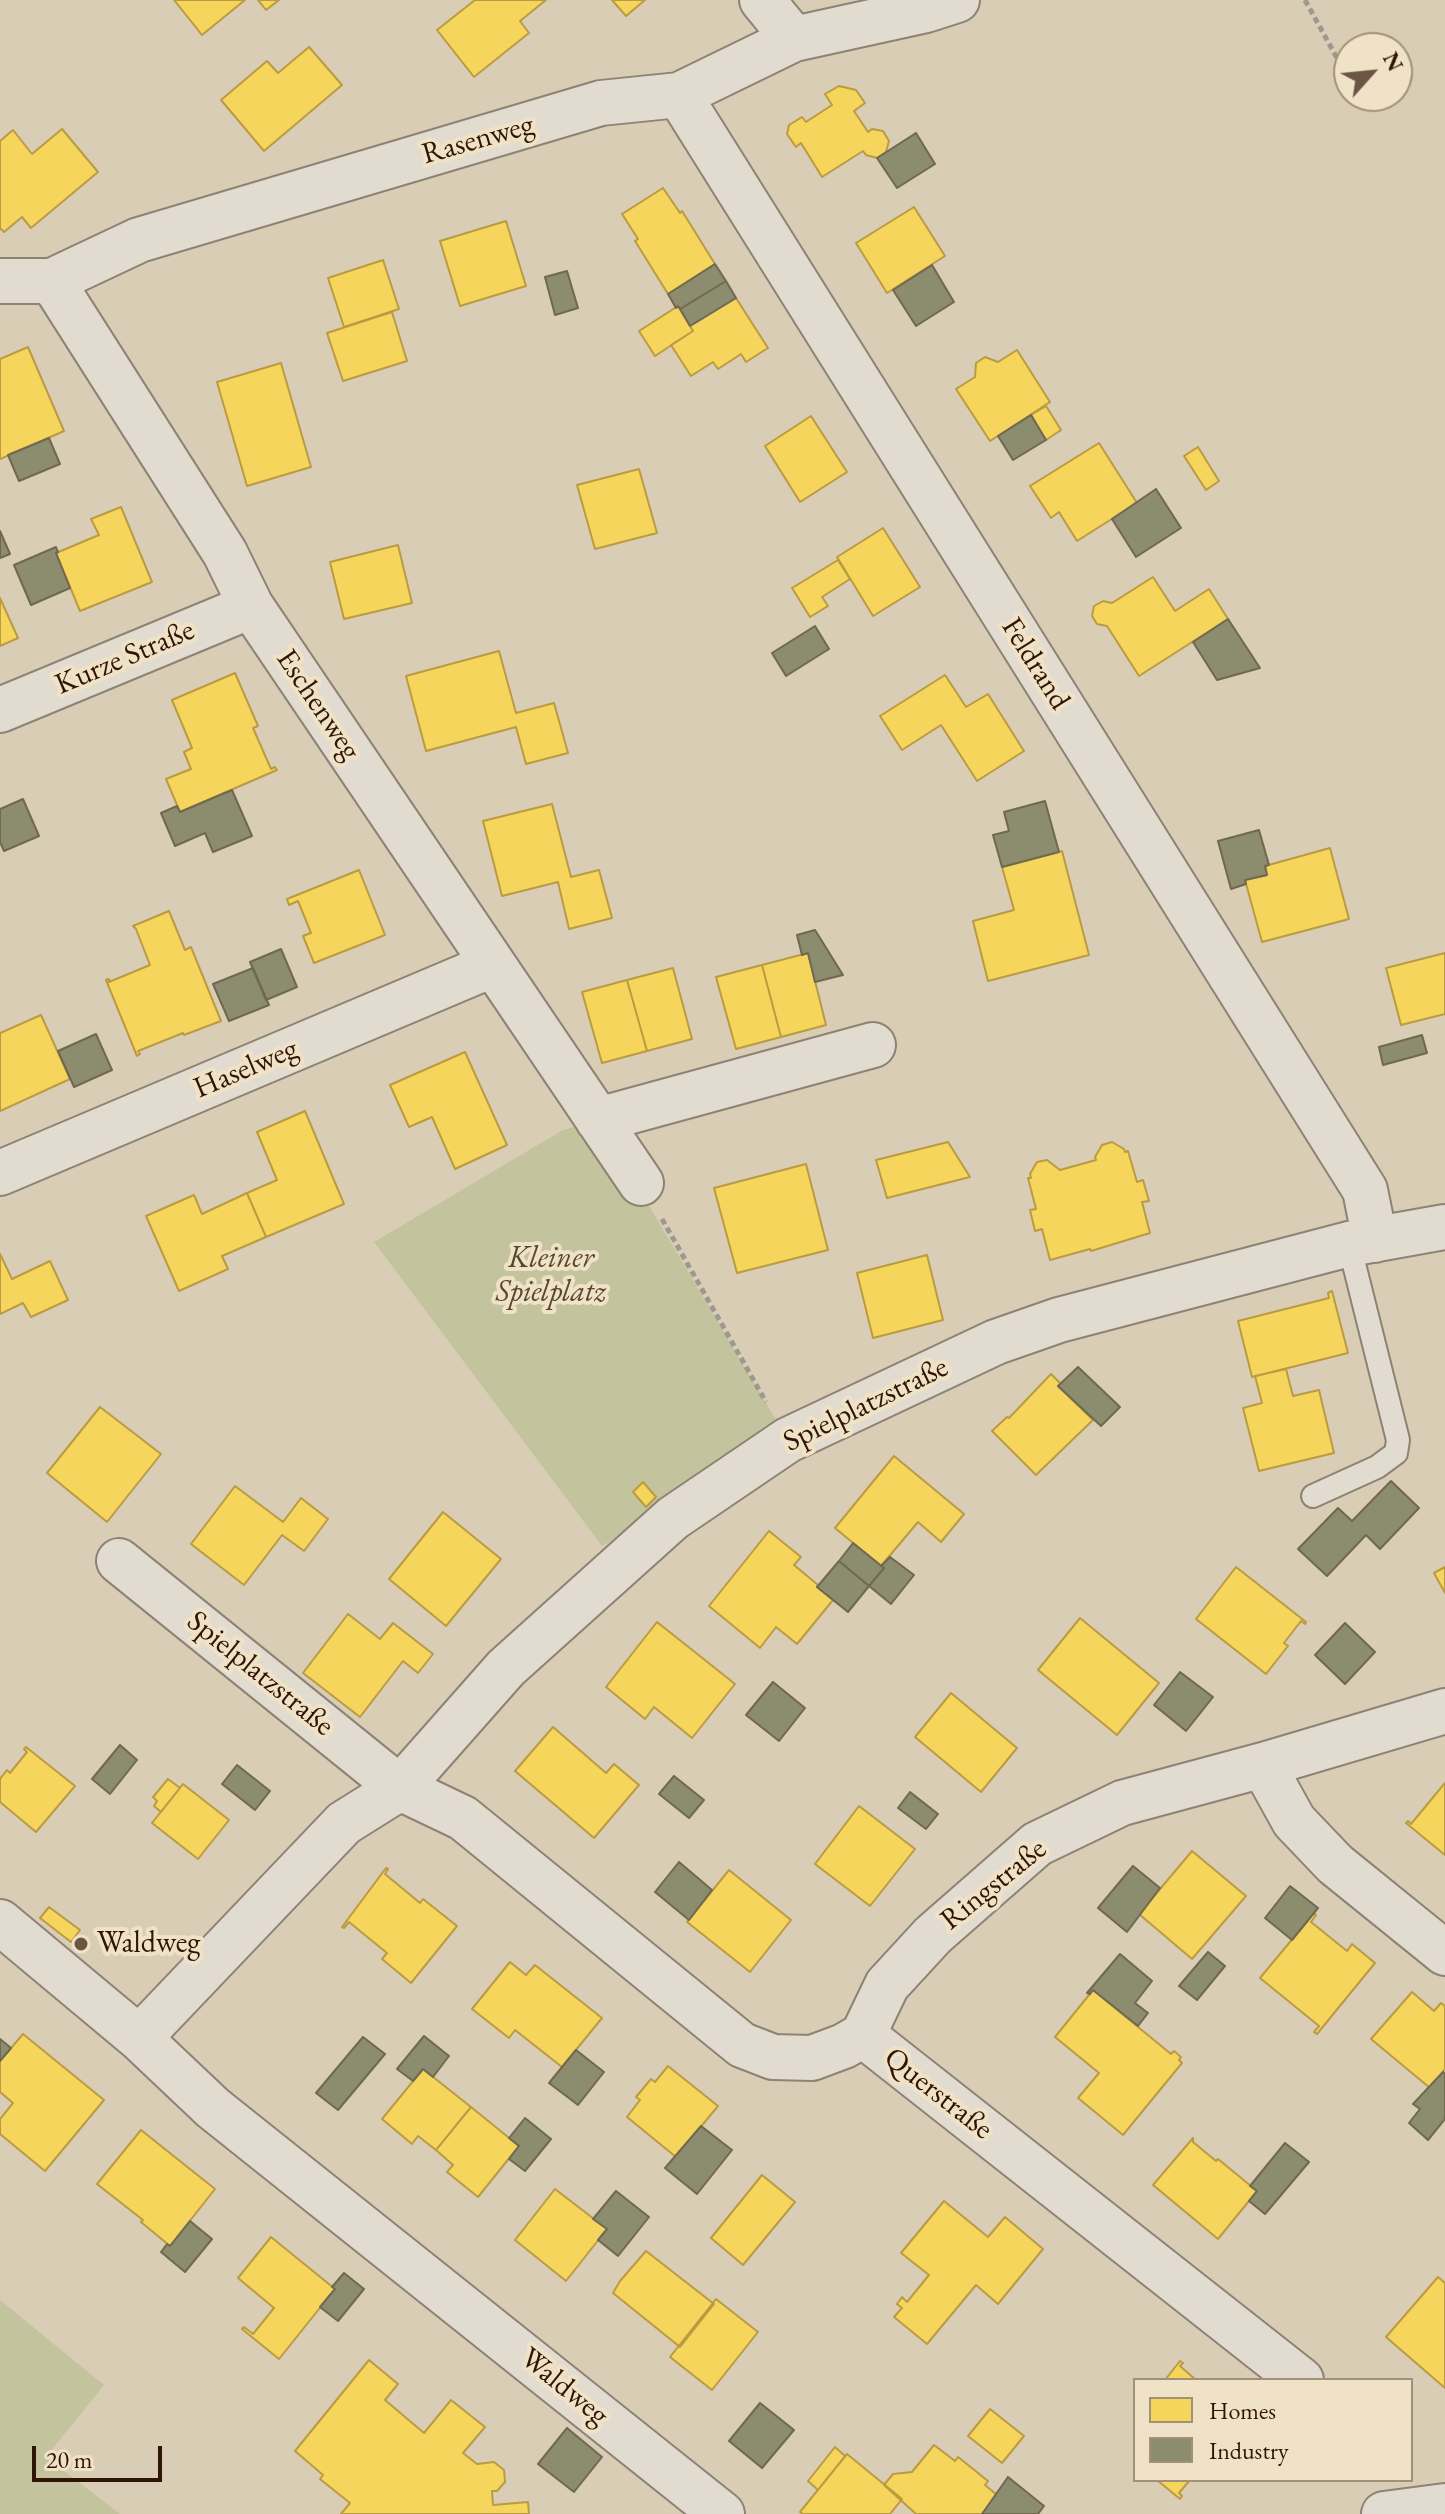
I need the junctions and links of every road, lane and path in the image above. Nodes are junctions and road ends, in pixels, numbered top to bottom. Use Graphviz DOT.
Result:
graph roads {
  1 [pos="762,0"];
  2 [pos="957,0"];
  3 [pos="1305,0"];
  4 [pos="794,39"];
  5 [pos="1333,51"];
  6 [pos="679,95"];
  7 [pos="0,281"];
  8 [pos="52,281"];
  9 [pos="251,606"];
  10 [pos="0,710"];
  11 [pos="492,965"];
  12 [pos="873,1045"];
  13 [pos="598,1120"];
  14 [pos="0,1173"];
  15 [pos="641,1183"];
  16 [pos="1445,1227"];
  17 [pos="1362,1242"];
  18 [pos="788,1440"];
  19 [pos="1313,1496"];
  20 [pos="119,1561"];
  21 [pos="1445,1711"];
  22 [pos="1263,1765"];
  23 [pos="400,1788"];
  24 [pos="0,1922"];
  25 [pos="1445,1953"];
  26 [pos="863,2035"];
  27 [pos="139,2038"];
  28 [pos="1298,2378"];
  29 [pos="1393,2502"];
  30 [pos="1445,2506"];
  31 [pos="722,2514"];
  1 -- 4 [label="street"];
  2 -- 4 [label="street, Rasenweg"];
  3 -- 5 [label="path"];
  4 -- 6 [label="street, Rasenweg"];
  6 -- 8 [label="street, Rasenweg"];
  6 -- 17 [label="street, Feldrand"];
  7 -- 8 [label="street, Rasenweg"];
  8 -- 9 [label="street, Eschenweg"];
  9 -- 10 [label="street, Kurze Straße"];
  9 -- 11 [label="street, Eschenweg"];
  11 -- 13 [label="street, Eschenweg"];
  11 -- 14 [label="street, Haselweg"];
  12 -- 13 [label="street"];
  13 -- 15 [label="street, Eschenweg"];
  15 -- 18 [label="path"];
  16 -- 17 [label="street, Spielplatzstraße"];
  17 -- 18 [label="street, Spielplatzstraße"];
  17 -- 19 [label="lane"];
  18 -- 23 [label="street, Spielplatzstraße"];
  20 -- 23 [label="street, Spielplatzstraße"];
  21 -- 22 [label="street, Ringstraße"];
  22 -- 25 [label="street"];
  22 -- 26 [label="street, Ringstraße"];
  23 -- 26 [label="street, Querstraße"];
  23 -- 27 [label="street, Spielplatzstraße"];
  24 -- 27 [label="street, Waldweg"];
  26 -- 28 [label="street, Querstraße"];
  27 -- 31 [label="street, Waldweg"];
  29 -- 30 [label="street"];
}
